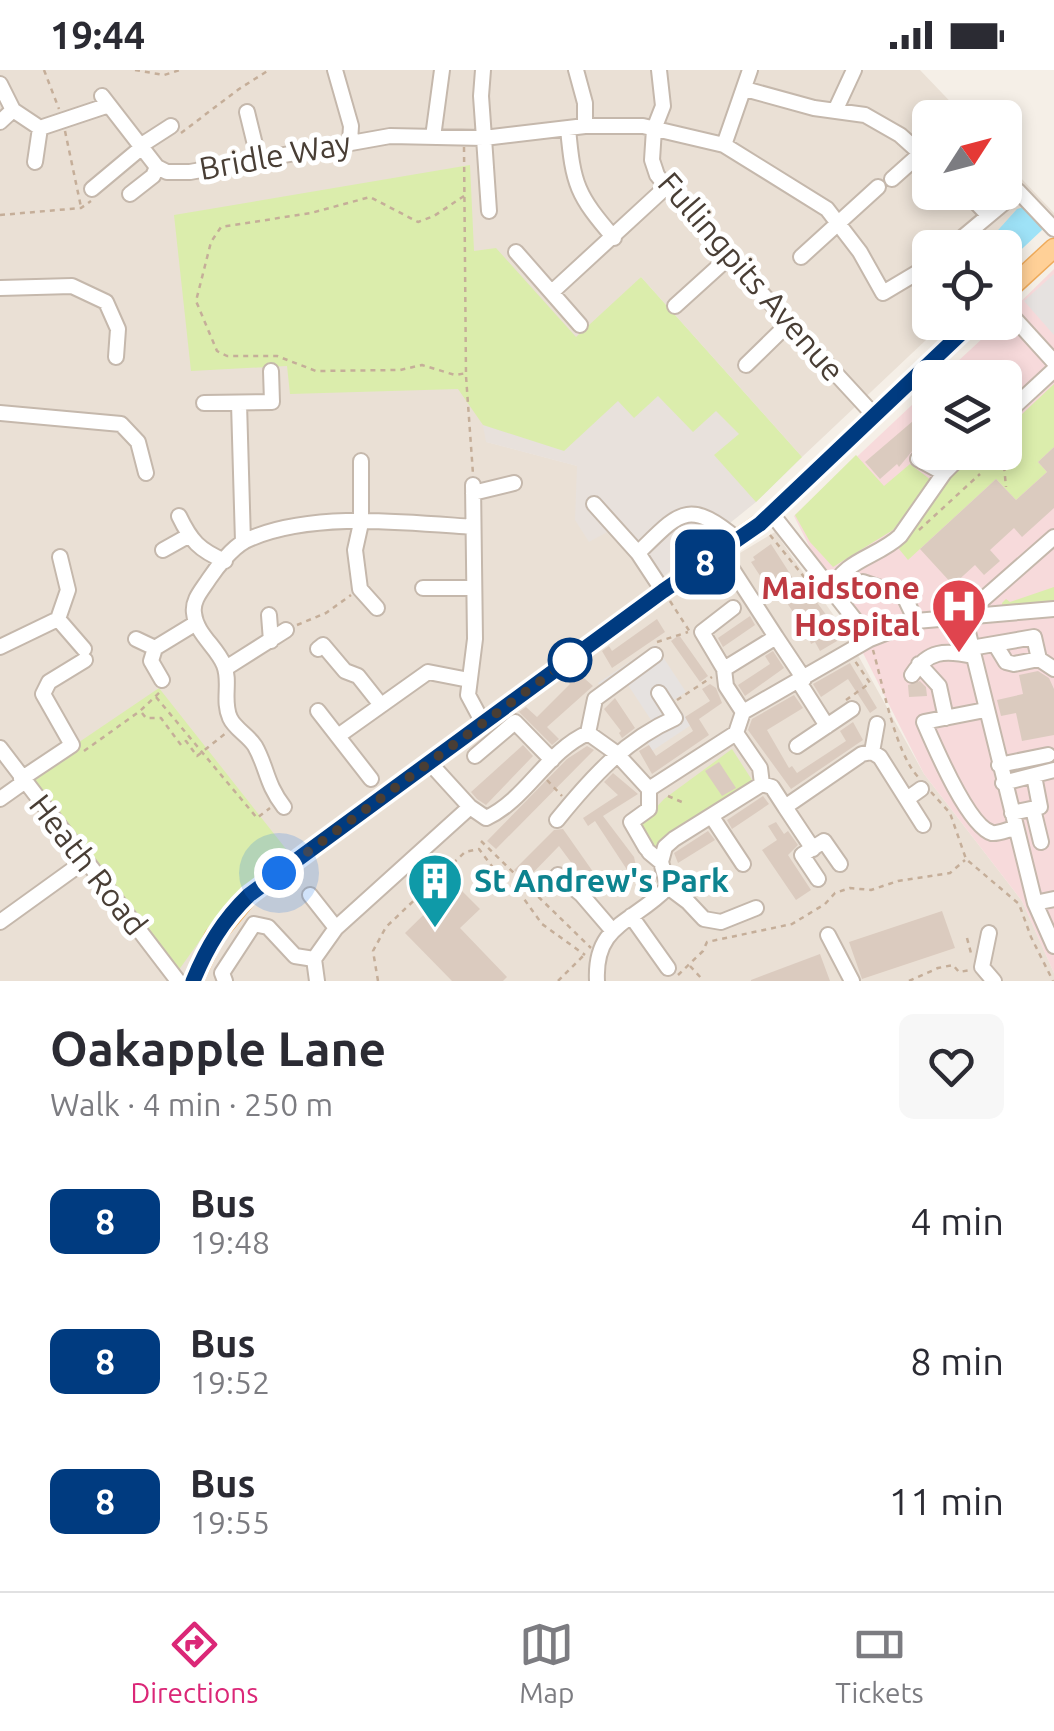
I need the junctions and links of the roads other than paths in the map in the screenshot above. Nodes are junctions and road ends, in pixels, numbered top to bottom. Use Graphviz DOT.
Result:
graph roads {
  1 [pos="335,70"];
  2 [pos="442,70"];
  3 [pos="483,70"];
  4 [pos="576,70"];
  5 [pos="659,70"];
  6 [pos="750,70"];
  7 [pos="854,70"];
  8 [pos="0,84"];
  9 [pos="744,89"];
  10 [pos="13,110"];
  11 [pos="248,112"];
  12 [pos="836,112"];
  13 [pos="0,122"];
  14 [pos="171,126"];
  15 [pos="584,126"];
  16 [pos="40,128"];
  17 [pos="568,128"];
  18 [pos="654,129"];
  19 [pos="433,137"];
  20 [pos="487,137"];
  21 [pos="350,142"];
  22 [pos="724,145"];
  23 [pos="141,147"];
  24 [pos="912,147"];
  25 [pos="259,160"];
  26 [pos="35,162"];
  27 [pos="912,166"];
  28 [pos="156,167"];
  29 [pos="892,178"];
  30 [pos="878,187"];
  31 [pos="665,188"];
  32 [pos="92,189"];
  33 [pos="130,194"];
  34 [pos="983,210"];
  35 [pos="489,211"];
  36 [pos="987,214"];
  37 [pos="840,222"];
  38 [pos="1054,229"];
  39 [pos="970,230"];
  40 [pos="614,238"];
  41 [pos="1054,248"];
  42 [pos="516,252"];
  43 [pos="728,258"];
  44 [pos="801,258"];
  45 [pos="912,276"];
  46 [pos="1022,277"];
  47 [pos="0,288"];
  48 [pos="552,292"];
  49 [pos="675,306"];
  50 [pos="788,324"];
  51 [pos="580,325"];
  52 [pos="1022,327"];
  53 [pos="954,340"];
  54 [pos="116,357"];
  55 [pos="1054,362"];
  56 [pos="746,365"];
  57 [pos="1054,370"];
  58 [pos="271,371"];
  59 [pos="1022,395"];
  60 [pos="204,403"];
  61 [pos="239,403"];
  62 [pos="0,413"];
  63 [pos="874,414"];
  64 [pos="361,461"];
  65 [pos="938,470"];
  66 [pos="947,470"];
  67 [pos="146,473"];
  68 [pos="944,473"];
  69 [pos="514,483"];
  70 [pos="594,504"];
  71 [pos="180,516"];
  72 [pos="766,519"];
  73 [pos="361,523"];
  74 [pos="472,526"];
  75 [pos="188,536"];
  76 [pos="1054,538"];
  77 [pos="738,540"];
  78 [pos="243,542"];
  79 [pos="163,550"];
  80 [pos="638,554"];
  81 [pos="60,557"];
  82 [pos="225,560"];
  83 [pos="732,569"];
  84 [pos="863,582"];
  85 [pos="423,588"];
  86 [pos="474,588"];
  87 [pos="663,591"];
  88 [pos="828,596"];
  89 [pos="377,608"];
  90 [pos="733,608"];
  91 [pos="1054,609"];
  92 [pos="1030,611"];
  93 [pos="270,615"];
  94 [pos="964,616"];
  95 [pos="58,619"];
  96 [pos="916,621"];
  97 [pos="196,623"];
  98 [pos="286,630"];
  99 [pos="776,637"];
  100 [pos="1034,638"];
  101 [pos="136,639"];
  102 [pos="870,639"];
  103 [pos="271,641"];
  104 [pos="995,644"];
  105 [pos="0,647"];
  106 [pos="155,648"];
  107 [pos="318,649"];
  108 [pos="972,652"];
  109 [pos="655,655"];
  110 [pos="1039,659"];
  111 [pos="226,668"];
  112 [pos="724,669"];
  113 [pos="1054,669"];
  114 [pos="162,680"];
  115 [pos="468,680"];
  116 [pos="801,681"];
  117 [pos="663,700"];
  118 [pos="381,705"];
  119 [pos="852,709"];
  120 [pos="985,710"];
  121 [pos="318,711"];
  122 [pos="743,712"];
  123 [pos="946,718"];
  124 [pos="483,723"];
  125 [pos="877,724"];
  126 [pos="827,726"];
  127 [pos="588,732"];
  128 [pos="736,733"];
  129 [pos="338,736"];
  130 [pos="798,746"];
  131 [pos="0,748"];
  132 [pos="872,752"];
  133 [pos="616,754"];
  134 [pos="475,756"];
  135 [pos="552,760"];
  136 [pos="429,762"];
  137 [pos="1051,763"];
  138 [pos="998,765"];
  139 [pos="371,779"];
  140 [pos="22,781"];
  141 [pos="1035,781"];
  142 [pos="762,784"];
  143 [pos="1003,784"];
  144 [pos="649,789"];
  145 [pos="921,790"];
  146 [pos="0,799"];
  147 [pos="282,804"];
  148 [pos="470,807"];
  149 [pos="786,807"];
  150 [pos="1033,808"];
  151 [pos="712,816"];
  152 [pos="557,820"];
  153 [pos="1013,820"];
  154 [pos="1041,842"];
  155 [pos="812,849"];
  156 [pos="652,854"];
  157 [pos="86,860"];
  158 [pos="743,864"];
  159 [pos="840,864"];
  160 [pos="558,874"];
  161 [pos="818,879"];
  162 [pos="668,888"];
  163 [pos="310,895"];
  164 [pos="1054,899"];
  165 [pos="1035,904"];
  166 [pos="756,908"];
  167 [pos="631,916"];
  168 [pos="0,922"];
  169 [pos="336,928"];
  170 [pos="612,930"];
  171 [pos="989,933"];
  172 [pos="828,936"];
  173 [pos="1054,946"];
  174 [pos="314,960"];
  175 [pos="670,975"];
  176 [pos="178,981"];
  177 [pos="193,981"];
  178 [pos="225,981"];
  179 [pos="317,981"];
  180 [pos="597,981"];
  181 [pos="852,981"];
  182 [pos="994,981"];
  1 -- 21 [label="street"];
  2 -- 19 [label="street"];
  3 -- 20 [label="street"];
  4 -- 15 [label="street"];
  5 -- 18 [label="street, Fullingpits Avenue"];
  6 -- 9 [label="street"];
  7 -- 12 [label="street"];
  8 -- 10 [label="street"];
  9 -- 12 [label="street"];
  9 -- 22 [label="street"];
  10 -- 13 [label="street"];
  10 -- 16 [label="street"];
  11 -- 25 [label="street"];
  12 -- 24 [label="street"];
  14 -- 23 [label="street"];
  15 -- 17 [label="street, Bridle Way"];
  15 -- 18 [label="street, Bridle Way"];
  16 -- 23 [label="street, Bridle Way"];
  16 -- 26 [label="street"];
  17 -- 20 [label="street, Bridle Way"];
  17 -- 40 [label="street"];
  18 -- 22 [label="street, Bridle Way"];
  18 -- 31 [label="street, Fullingpits Avenue"];
  19 -- 20 [label="street, Bridle Way"];
  19 -- 21 [label="street, Bridle Way"];
  20 -- 35 [label="street"];
  21 -- 25 [label="street, Bridle Way"];
  22 -- 37 [label="street, Bridle Way"];
  23 -- 28 [label="street, Bridle Way"];
  23 -- 32 [label="street"];
  25 -- 28 [label="street, Bridle Way"];
  27 -- 29 [label="street"];
  28 -- 33 [label="street"];
  30 -- 37 [label="street"];
  31 -- 40 [label="street"];
  31 -- 43 [label="street, Fullingpits Avenue"];
  34 -- 36 [label="street"];
  36 -- 38 [label="street"];
  36 -- 39 [label="street"];
  37 -- 44 [label="street"];
  37 -- 45 [label="street"];
  40 -- 48 [label="street"];
  41 -- 46 [label="main road"];
  42 -- 48 [label="street"];
  43 -- 49 [label="street"];
  43 -- 50 [label="street, Fullingpits Avenue"];
  47 -- 54 [label="street"];
  48 -- 51 [label="street"];
  50 -- 56 [label="street"];
  50 -- 63 [label="street, Fullingpits Avenue"];
  52 -- 55 [label="street"];
  53 -- 63 [label="main road"];
  57 -- 59 [label="street"];
  58 -- 61 [label="street"];
  60 -- 61 [label="street"];
  61 -- 78 [label="street"];
  62 -- 67 [label="street"];
  63 -- 72 [label="main road"];
  64 -- 73 [label="street"];
  65 -- 68 [label="street"];
  66 -- 68 [label="street"];
  68 -- 88 [label="street"];
  69 -- 74 [label="street"];
  70 -- 80 [label="street"];
  71 -- 75 [label="street"];
  72 -- 77 [label="main road"];
  72 -- 88 [label="street"];
  73 -- 74 [label="street"];
  73 -- 78 [label="street"];
  73 -- 89 [label="street"];
  74 -- 86 [label="street"];
  75 -- 79 [label="street"];
  75 -- 82 [label="street"];
  76 -- 94 [label="street"];
  77 -- 80 [label="street"];
  77 -- 87 [label="main road"];
  78 -- 82 [label="street"];
  80 -- 87 [label="street"];
  81 -- 95 [label="street"];
  82 -- 97 [label="street"];
  83 -- 99 [label="street"];
  84 -- 96 [label="street"];
  85 -- 86 [label="street"];
  86 -- 115 [label="street"];
  87 -- 124 [label="main road"];
  88 -- 102 [label="street"];
  90 -- 112 [label="street"];
  91 -- 92 [label="street"];
  92 -- 94 [label="street"];
  92 -- 100 [label="street"];
  93 -- 103 [label="street"];
  94 -- 96 [label="street"];
  94 -- 108 [label="street"];
  95 -- 105 [label="street"];
  95 -- 140 [label="street"];
  96 -- 102 [label="street"];
  97 -- 106 [label="street"];
  97 -- 111 [label="street"];
  98 -- 103 [label="street"];
  99 -- 112 [label="street"];
  99 -- 116 [label="street"];
  100 -- 104 [label="street"];
  100 -- 110 [label="street"];
  101 -- 106 [label="street"];
  102 -- 116 [label="street"];
  103 -- 111 [label="street"];
  104 -- 108 [label="street"];
  104 -- 110 [label="street"];
  106 -- 114 [label="street"];
  107 -- 118 [label="street"];
  108 -- 120 [label="street"];
  108 -- 123 [label="street"];
  109 -- 127 [label="street"];
  110 -- 113 [label="street"];
  111 -- 147 [label="street"];
  112 -- 122 [label="street"];
  115 -- 118 [label="street"];
  115 -- 124 [label="street"];
  116 -- 122 [label="street"];
  116 -- 126 [label="street"];
  117 -- 133 [label="street"];
  118 -- 129 [label="street"];
  119 -- 126 [label="street"];
  120 -- 123 [label="street"];
  120 -- 138 [label="street"];
  121 -- 129 [label="street"];
  122 -- 128 [label="street"];
  123 -- 153 [label="street"];
  124 -- 136 [label="main road"];
  125 -- 132 [label="street"];
  126 -- 130 [label="street"];
  127 -- 133 [label="street"];
  127 -- 135 [label="street"];
  128 -- 142 [label="street"];
  128 -- 144 [label="street"];
  129 -- 139 [label="street"];
  131 -- 140 [label="street, Heath Road"];
  132 -- 145 [label="street"];
  132 -- 149 [label="street"];
  133 -- 144 [label="street"];
  133 -- 152 [label="street"];
  134 -- 135 [label="street"];
  135 -- 148 [label="street"];
  136 -- 148 [label="street"];
  136 -- 177 [label="main road"];
  137 -- 138 [label="street"];
  137 -- 143 [label="street"];
  138 -- 143 [label="street"];
  140 -- 146 [label="street"];
  140 -- 157 [label="street, Heath Road"];
  141 -- 150 [label="street"];
  142 -- 149 [label="street"];
  142 -- 151 [label="street"];
  143 -- 153 [label="street"];
  144 -- 156 [label="street"];
  148 -- 169 [label="street"];
  149 -- 155 [label="street"];
  150 -- 153 [label="street"];
  150 -- 154 [label="street"];
  151 -- 156 [label="street"];
  151 -- 158 [label="street"];
  153 -- 165 [label="street"];
  155 -- 159 [label="street"];
  155 -- 161 [label="street"];
  156 -- 162 [label="street"];
  157 -- 168 [label="street"];
  157 -- 176 [label="street, Heath Road"];
  160 -- 170 [label="street"];
  162 -- 166 [label="street"];
  162 -- 167 [label="street"];
  163 -- 169 [label="street"];
  164 -- 165 [label="street"];
  165 -- 173 [label="street"];
  167 -- 170 [label="street"];
  167 -- 175 [label="street"];
  169 -- 174 [label="street"];
  170 -- 180 [label="street"];
  171 -- 182 [label="street"];
  172 -- 181 [label="street"];
  174 -- 178 [label="street"];
  174 -- 179 [label="street"];
}
